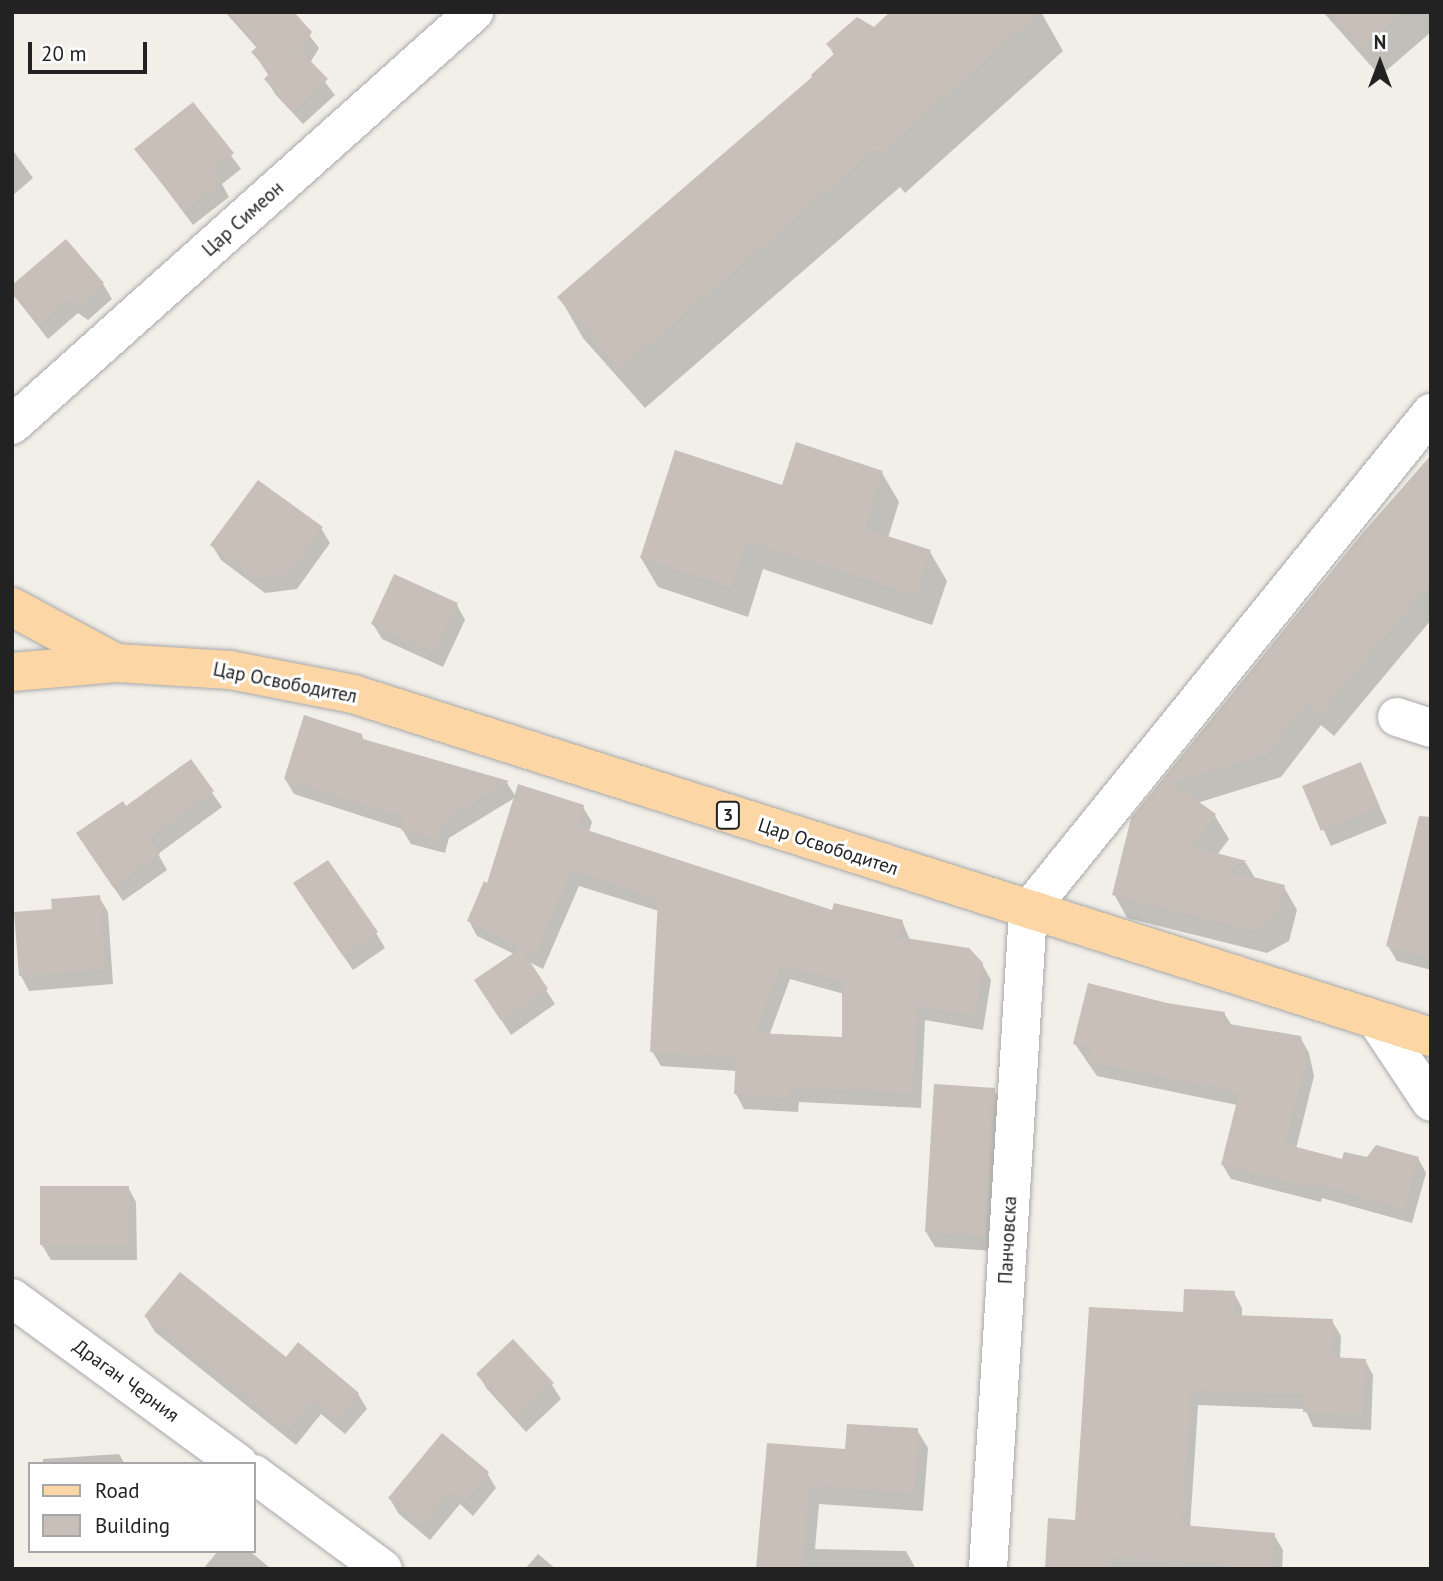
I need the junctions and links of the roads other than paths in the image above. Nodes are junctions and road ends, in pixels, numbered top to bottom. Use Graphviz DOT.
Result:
graph roads {
  1 [pos="474,12"];
  2 [pos="1431,413"];
  3 [pos="12,425"];
  4 [pos="12,607"];
  5 [pos="116,663"];
  6 [pos="12,672"];
  7 [pos="1028,911"];
  8 [pos="1377,1021"];
  9 [pos="1431,1037"];
  10 [pos="1431,1102"];
  11 [pos="12,1298"];
  12 [pos="236,1462"];
  13 [pos="256,1475"];
  14 [pos="383,1569"];
  15 [pos="988,1569"];
  1 -- 3 [label="street, Цар Симеон"];
  2 -- 7 [label="street"];
  4 -- 5 [label="main road"];
  5 -- 6 [label="main road, Цар Освободител / 3"];
  5 -- 7 [label="main road, Цар Освободител / 3"];
  7 -- 8 [label="main road, Цар Освободител / 3"];
  7 -- 15 [label="street, Панчовска"];
  8 -- 9 [label="main road, Цар Освободител / 3"];
  8 -- 10 [label="street"];
  11 -- 12 [label="street, Драган Черния"];
  13 -- 14 [label="street"];
}
